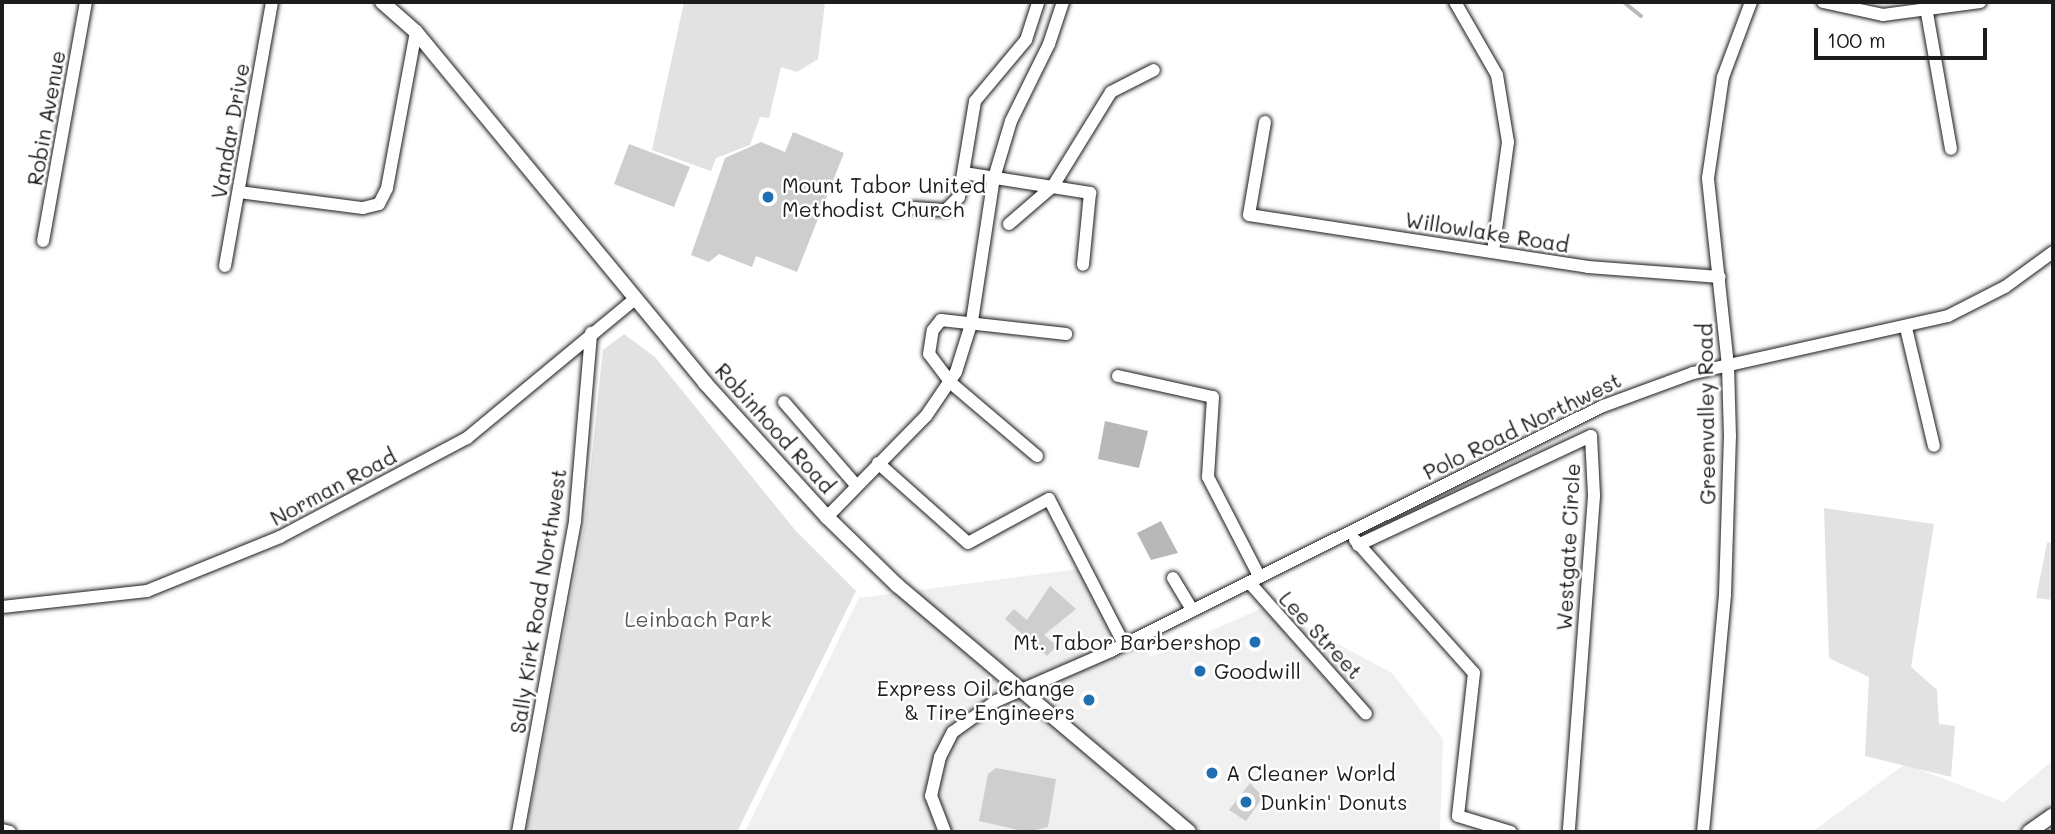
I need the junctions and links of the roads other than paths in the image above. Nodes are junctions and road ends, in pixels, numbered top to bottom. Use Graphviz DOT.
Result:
graph roads {
  1 [pos="86,2"];
  2 [pos="272,2"];
  3 [pos="382,2"];
  4 [pos="1038,2"];
  5 [pos="1063,2"];
  6 [pos="1455,2"];
  7 [pos="1751,2"];
  8 [pos="1823,2"];
  9 [pos="1980,2"];
  10 [pos="1927,13"];
  11 [pos="416,32"];
  12 [pos="1154,70"];
  13 [pos="1265,122"];
  14 [pos="1951,149"];
  15 [pos="964,173"];
  16 [pos="994,178"];
  17 [pos="1053,186"];
  18 [pos="239,192"];
  19 [pos="914,208"];
  20 [pos="1009,224"];
  21 [pos="43,241"];
  22 [pos="1493,252"];
  23 [pos="2053,252"];
  24 [pos="1083,265"];
  25 [pos="225,266"];
  26 [pos="1720,277"];
  27 [pos="635,299"];
  28 [pos="972,321"];
  29 [pos="1906,328"];
  30 [pos="591,333"];
  31 [pos="1066,334"];
  32 [pos="1728,366"];
  33 [pos="1118,376"];
  34 [pos="951,383"];
  35 [pos="784,402"];
  36 [pos="1581,417"];
  37 [pos="1591,436"];
  38 [pos="1934,446"];
  39 [pos="1037,456"];
  40 [pos="878,463"];
  41 [pos="856,485"];
  42 [pos="827,517"];
  43 [pos="1348,532"];
  44 [pos="1358,545"];
  45 [pos="1173,578"];
  46 [pos="1254,579"];
  47 [pos="2,607"];
  48 [pos="1192,610"];
  49 [pos="1124,644"];
  50 [pos="1025,692"];
  51 [pos="1366,714"];
  52 [pos="2053,815"];
  53 [pos="2,830"];
  54 [pos="10,832"];
  55 [pos="518,832"];
  56 [pos="945,832"];
  57 [pos="1189,832"];
  58 [pos="1511,832"];
  59 [pos="1569,832"];
  60 [pos="1703,832"];
  61 [pos="2029,832"];
  1 -- 21 [label="street, Robin Avenue"];
  2 -- 18 [label="street, Vandar Drive"];
  3 -- 11 [label="main road, Robinhood Road"];
  4 -- 15 [label="street"];
  5 -- 16 [label="street"];
  6 -- 22 [label="street"];
  7 -- 26 [label="street, Greenvalley Road"];
  8 -- 10 [label="street"];
  9 -- 10 [label="street"];
  10 -- 14 [label="street"];
  11 -- 18 [label="street"];
  11 -- 27 [label="main road, Robinhood Road"];
  12 -- 17 [label="street"];
  13 -- 22 [label="street, Willowlake Road"];
  15 -- 16 [label="street"];
  15 -- 19 [label="street"];
  16 -- 17 [label="street"];
  16 -- 28 [label="street"];
  17 -- 20 [label="street"];
  17 -- 24 [label="street"];
  18 -- 25 [label="street, Vandar Drive"];
  22 -- 26 [label="street, Willowlake Road"];
  23 -- 29 [label="street, Polo Road Northwest"];
  26 -- 32 [label="street, Greenvalley Road"];
  27 -- 30 [label="street, Norman Road"];
  27 -- 42 [label="main road, Robinhood Road"];
  28 -- 31 [label="street"];
  28 -- 34 [label="street"];
  28 -- 34 [label="street"];
  29 -- 32 [label="street, Polo Road Northwest"];
  29 -- 38 [label="street"];
  30 -- 47 [label="street, Norman Road"];
  30 -- 55 [label="street, Sally Kirk Road Northwest"];
  32 -- 36 [label="street, Polo Road Northwest"];
  32 -- 60 [label="street, Greenvalley Road"];
  33 -- 46 [label="street, Lee Street"];
  34 -- 39 [label="street"];
  34 -- 40 [label="street"];
  35 -- 41 [label="street"];
  36 -- 37 [label="street"];
  36 -- 43 [label="street, Polo Road Northwest"];
  37 -- 44 [label="street, Westgate Circle"];
  37 -- 59 [label="street, Westgate Circle"];
  40 -- 41 [label="street"];
  40 -- 49 [label="street"];
  41 -- 42 [label="street"];
  42 -- 50 [label="main road, Robinhood Road"];
  43 -- 44 [label="street"];
  43 -- 46 [label="street, Polo Road Northwest"];
  44 -- 58 [label="street"];
  45 -- 48 [label="street"];
  46 -- 48 [label="street, Polo Road Northwest"];
  46 -- 51 [label="street, Lee Street"];
  48 -- 49 [label="street, Polo Road Northwest"];
  49 -- 50 [label="street, Polo Road Northwest"];
  50 -- 56 [label="street, Polo Road Northwest"];
  50 -- 57 [label="main road, Robinhood Road"];
  52 -- 61 [label="main road"];
  53 -- 54 [label="street"];
}
